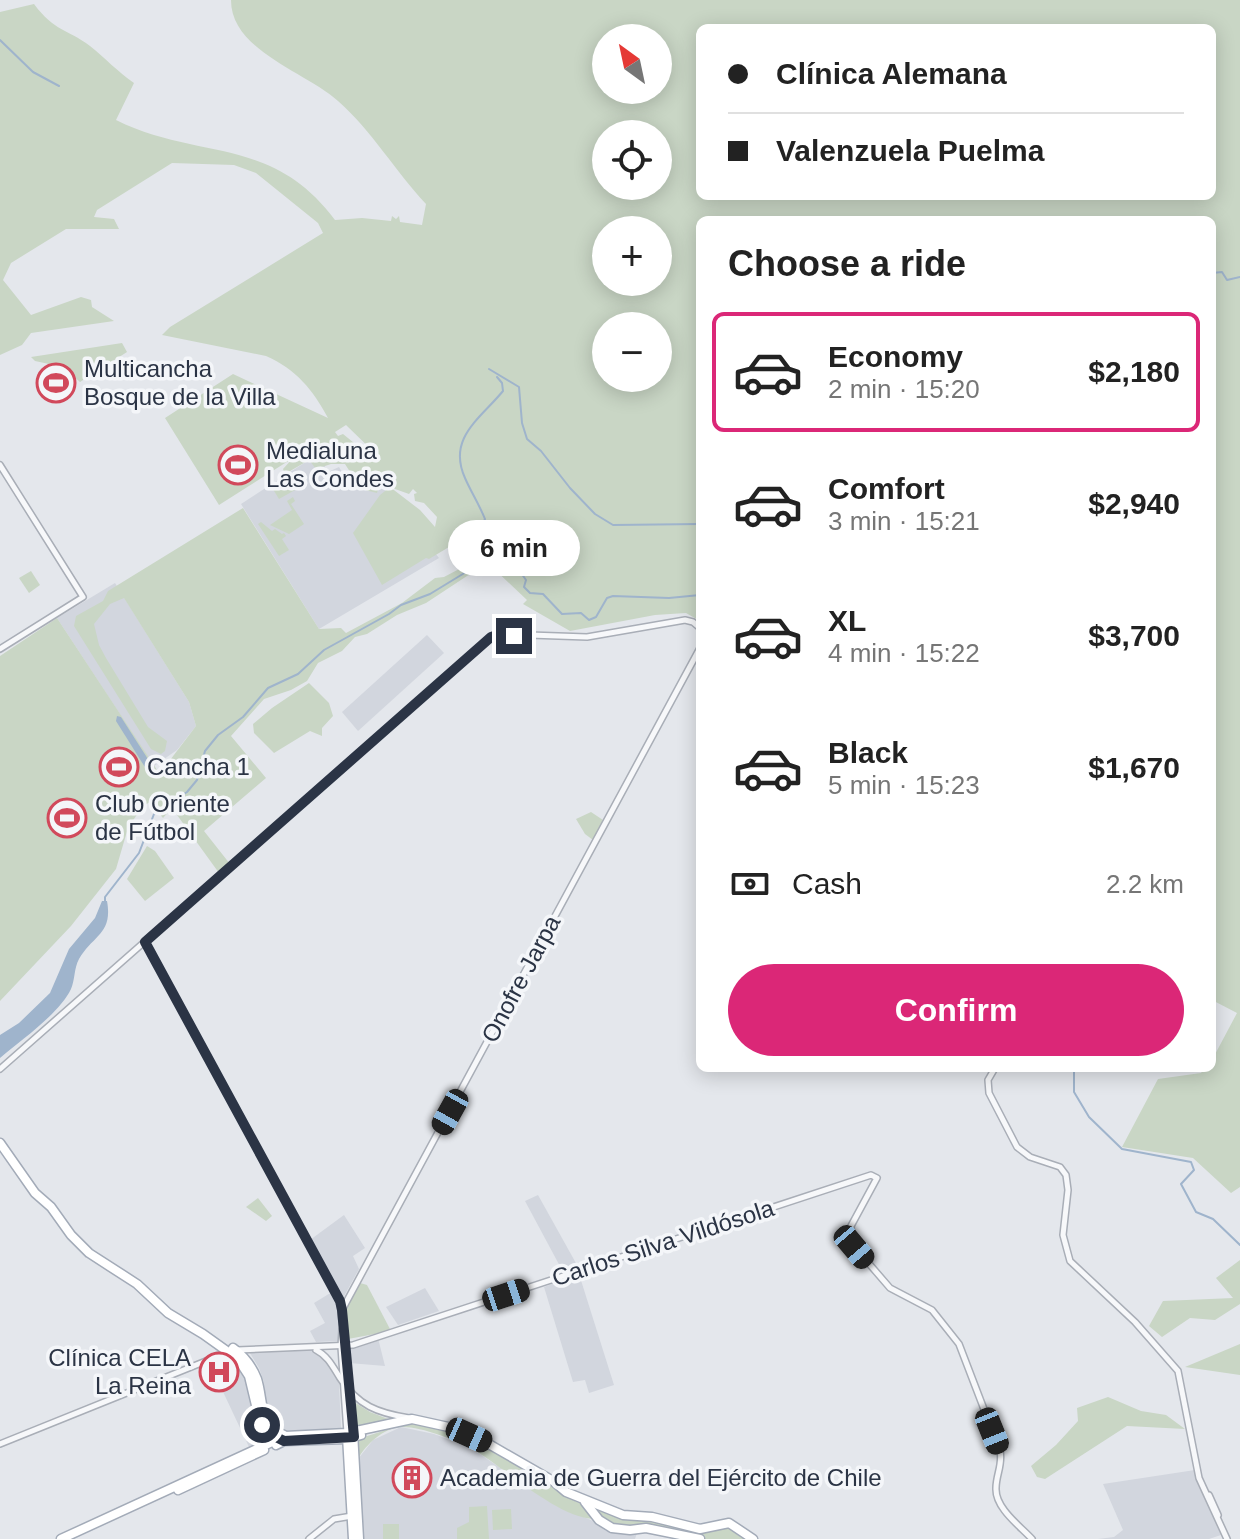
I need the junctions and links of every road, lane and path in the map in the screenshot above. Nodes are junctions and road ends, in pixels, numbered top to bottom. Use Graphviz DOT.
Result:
graph roads {
  1 [pos="0,465"];
  2 [pos="696,624"];
  3 [pos="0,649"];
  4 [pos="696,655"];
  5 [pos="145,942"];
  6 [pos="0,1069"];
  7 [pos="993,1072"];
  8 [pos="0,1143"];
  9 [pos="342,1310"];
  10 [pos="344,1347"];
  11 [pos="311,1348"];
  12 [pos="233,1351"];
  13 [pos="217,1357"];
  14 [pos="240,1362"];
  15 [pos="344,1383"];
  16 [pos="349,1392"];
  17 [pos="412,1419"];
  18 [pos="260,1422"];
  19 [pos="350,1435"];
  20 [pos="282,1438"];
  21 [pos="0,1444"];
  22 [pos="265,1444"];
  23 [pos="594,1506"];
  24 [pos="355,1517"];
  25 [pos="61,1539"];
  26 [pos="72,1539"];
  27 [pos="309,1539"];
  28 [pos="353,1539"];
  29 [pos="359,1539"];
  30 [pos="700,1539"];
  31 [pos="753,1539"];
  32 [pos="1032,1539"];
  33 [pos="1227,1539"];
  1 -- 3 [label="street"];
  2 -- 5 [label="street"];
  4 -- 9 [label="street, Onofre Jarpa"];
  5 -- 6 [label="street"];
  5 -- 9 [label="street"];
  7 -- 33 [label="street"];
  8 -- 12 [label="main road"];
  9 -- 10 [label="street"];
  10 -- 11 [label="street, Carlos Silva Vildósola"];
  10 -- 15 [label="street"];
  10 -- 16 [label="street"];
  10 -- 32 [label="street, Carlos Silva Vildósola"];
  11 -- 12 [label="street, Carlos Silva Vildósola"];
  11 -- 15 [label="street"];
  12 -- 13 [label="street, Carlos Silva Vildósola"];
  12 -- 14 [label="main road"];
  12 -- 20 [label="main road"];
  13 -- 14 [label="main road"];
  13 -- 21 [label="street, Carlos Silva Vildósola"];
  14 -- 18 [label="main road"];
  15 -- 16 [label="street"];
  15 -- 19 [label="street"];
  16 -- 17 [label="street"];
  16 -- 19 [label="street"];
  17 -- 19 [label="main road"];
  17 -- 23 [label="main road"];
  18 -- 20 [label="main road"];
  18 -- 22 [label="main road"];
  19 -- 20 [label="main road"];
  19 -- 24 [label="main road"];
  20 -- 22 [label="main road"];
  20 -- 26 [label="main road"];
  22 -- 25 [label="main road"];
  23 -- 30 [label="main road"];
  23 -- 31 [label="main road"];
  24 -- 27 [label="street"];
  24 -- 28 [label="main road"];
  24 -- 29 [label="main road"];
}
